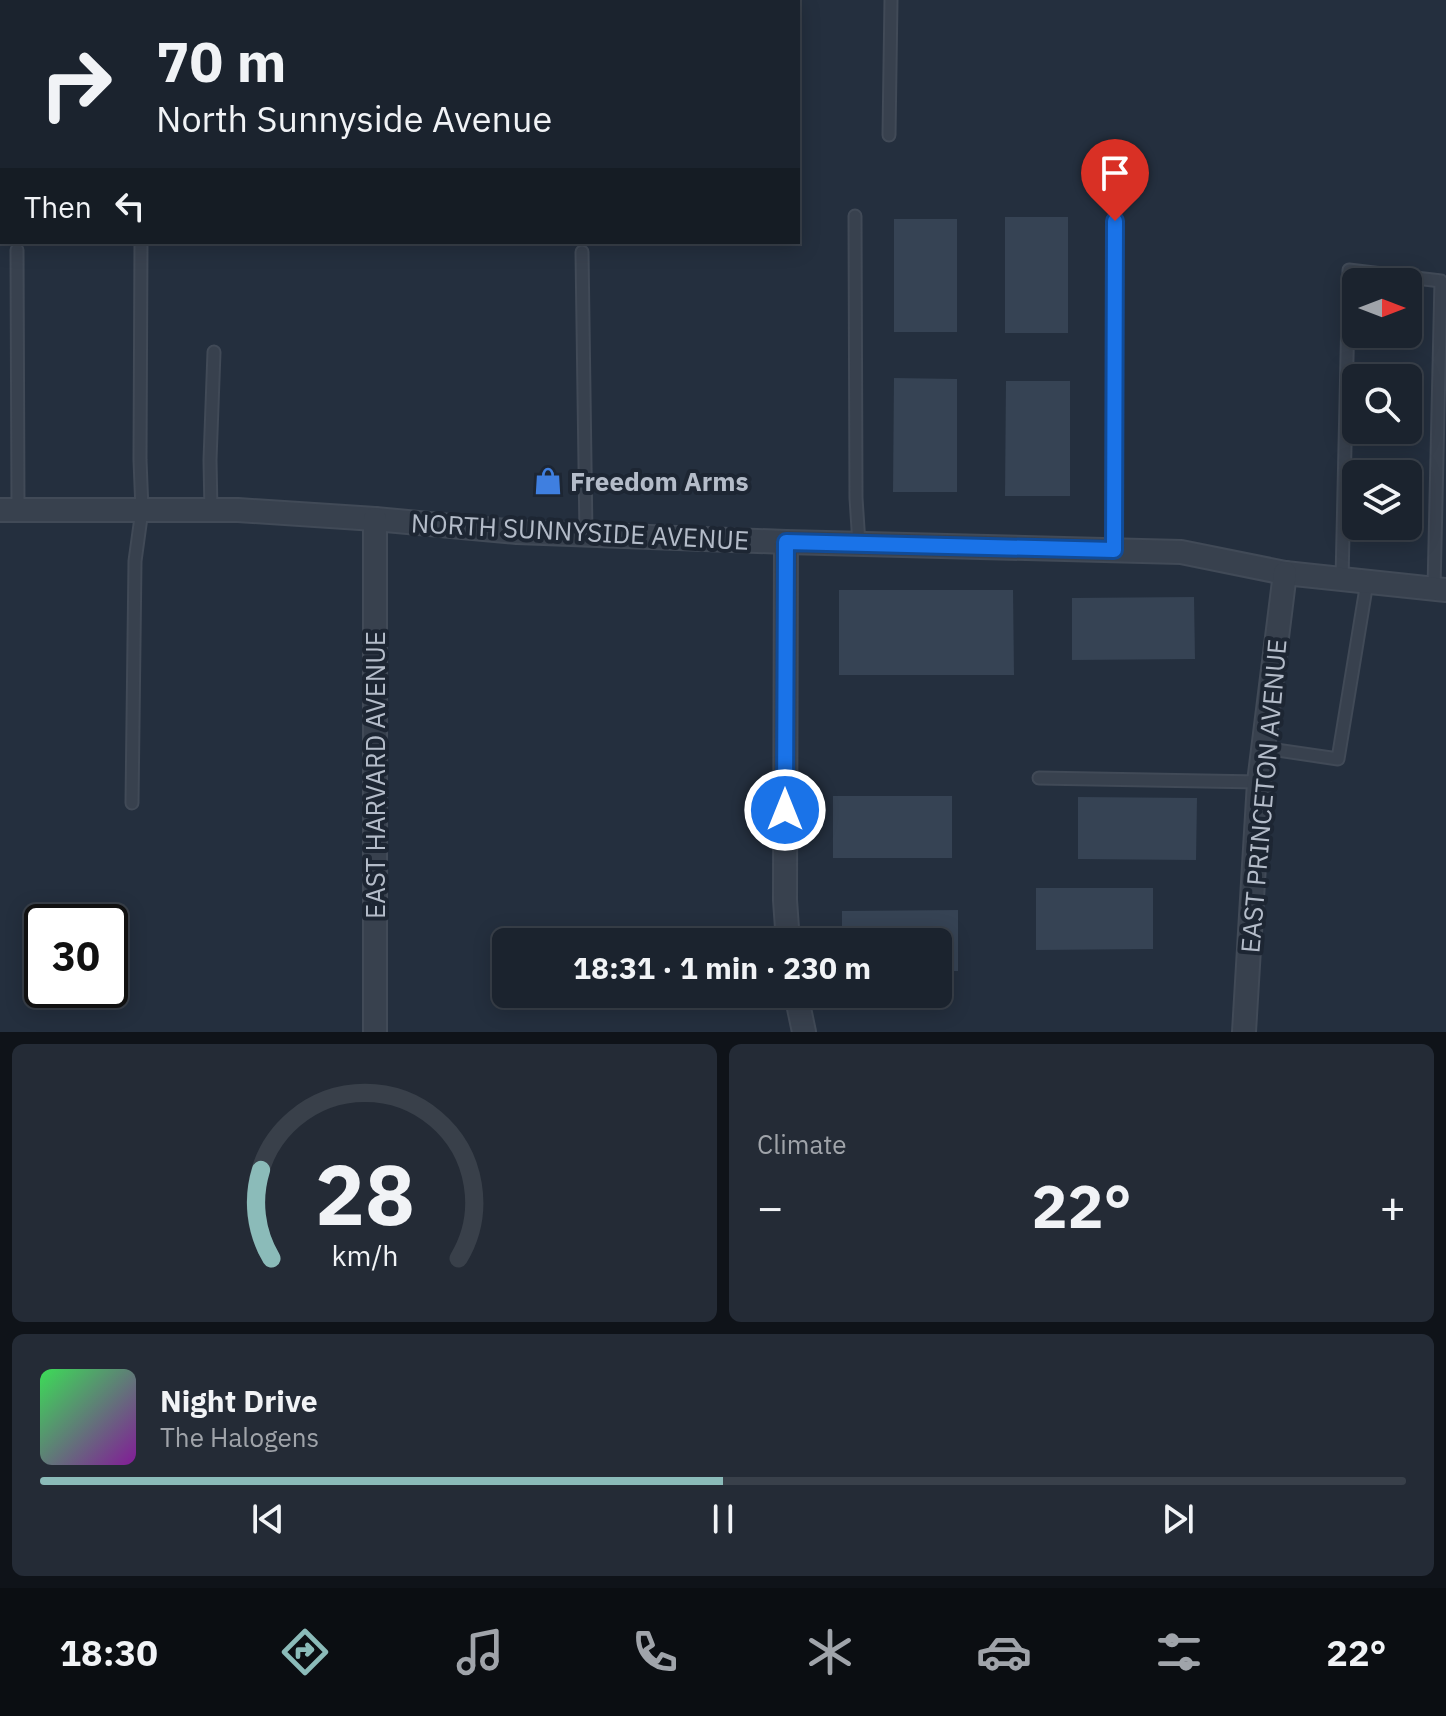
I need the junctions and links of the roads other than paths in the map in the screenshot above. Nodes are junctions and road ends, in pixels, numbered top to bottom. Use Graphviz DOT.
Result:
graph roads {
  1 [pos="891,0"];
  2 [pos="889,135"];
  3 [pos="855,216"];
  4 [pos="1115,221"];
  5 [pos="141,244"];
  6 [pos="17,250"];
  7 [pos="582,252"];
  8 [pos="214,352"];
  9 [pos="9,510"];
  10 [pos="142,510"];
  11 [pos="211,511"];
  12 [pos="375,519"];
  13 [pos="586,535"];
  14 [pos="786,542"];
  15 [pos="859,544"];
  16 [pos="1114,550"];
  17 [pos="1285,573"];
  18 [pos="1342,579"];
  19 [pos="1367,582"];
  20 [pos="1440,589"];
  21 [pos="1263,748"];
  22 [pos="1039,778"];
  23 [pos="1259,782"];
  24 [pos="132,803"];
  25 [pos="787,928"];
  26 [pos="799,1008"];
  27 [pos="1244,1025"];
  28 [pos="375,1032"];
  29 [pos="804,1032"];
  1 -- 2 [label="lane"];
  3 -- 15 [label="lane"];
  4 -- 16 [label="lane"];
  5 -- 10 [label="lane"];
  6 -- 9 [label="lane"];
  7 -- 13 [label="lane"];
  8 -- 11 [label="lane"];
  9 -- 10 [label="street, NORTH SUNNYSIDE AVENUE"];
  10 -- 11 [label="street, NORTH SUNNYSIDE AVENUE"];
  10 -- 24 [label="lane"];
  11 -- 12 [label="street, NORTH SUNNYSIDE AVENUE"];
  12 -- 13 [label="street, NORTH SUNNYSIDE AVENUE"];
  12 -- 28 [label="street, EAST HARVARD AVENUE"];
  13 -- 14 [label="street, NORTH SUNNYSIDE AVENUE"];
  14 -- 15 [label="street, NORTH SUNNYSIDE AVENUE"];
  14 -- 25 [label="street"];
  15 -- 16 [label="street, NORTH SUNNYSIDE AVENUE"];
  16 -- 17 [label="street, NORTH SUNNYSIDE AVENUE"];
  17 -- 18 [label="street, NORTH SUNNYSIDE AVENUE"];
  17 -- 21 [label="street, EAST PRINCETON AVENUE"];
  18 -- 19 [label="street, NORTH SUNNYSIDE AVENUE"];
  18 -- 20 [label="lane"];
  19 -- 20 [label="street, NORTH SUNNYSIDE AVENUE"];
  19 -- 21 [label="lane"];
  21 -- 23 [label="street, EAST PRINCETON AVENUE"];
  22 -- 23 [label="lane"];
  23 -- 27 [label="street, EAST PRINCETON AVENUE"];
  26 -- 29 [label="street"];
}
